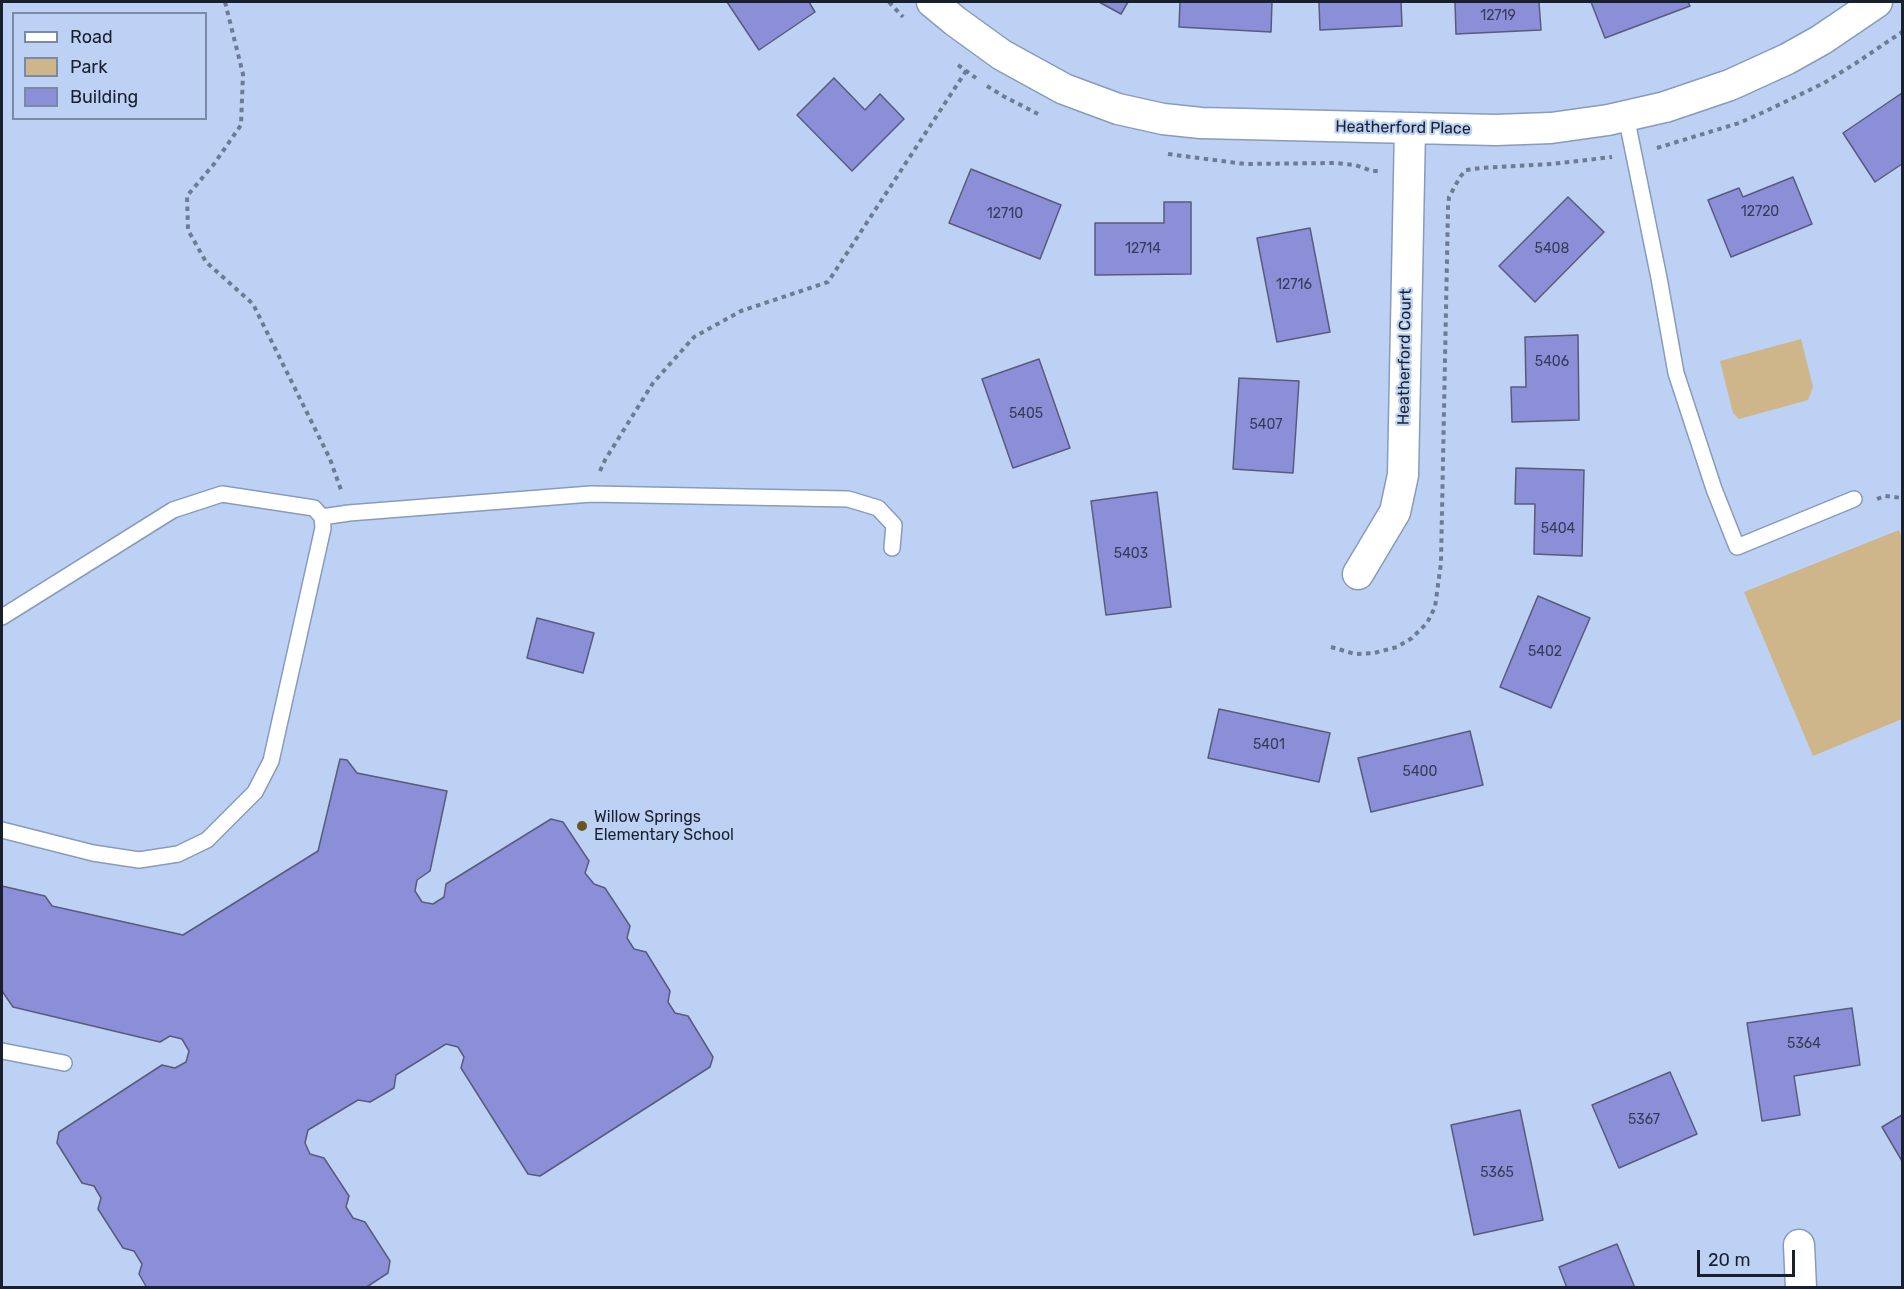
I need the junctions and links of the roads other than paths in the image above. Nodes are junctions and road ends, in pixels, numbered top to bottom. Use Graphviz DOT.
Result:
graph roads {
  1 [pos="932,2"];
  2 [pos="1877,2"];
  3 [pos="1626,116"];
  4 [pos="1410,128"];
  5 [pos="1854,499"];
  6 [pos="322,517"];
  7 [pos="892,548"];
  8 [pos="1358,574"];
  9 [pos="2,616"];
  10 [pos="2,830"];
  11 [pos="2,1051"];
  12 [pos="64,1063"];
  13 [pos="1799,1245"];
  14 [pos="1801,1287"];
  1 -- 4 [label="street, Heatherford Place"];
  2 -- 3 [label="street, Heatherford Place"];
  3 -- 4 [label="street, Heatherford Place"];
  3 -- 5 [label="lane"];
  4 -- 8 [label="street, Heatherford Court"];
  6 -- 7 [label="lane"];
  6 -- 9 [label="lane"];
  6 -- 10 [label="lane"];
  11 -- 12 [label="lane"];
  13 -- 14 [label="street"];
}
